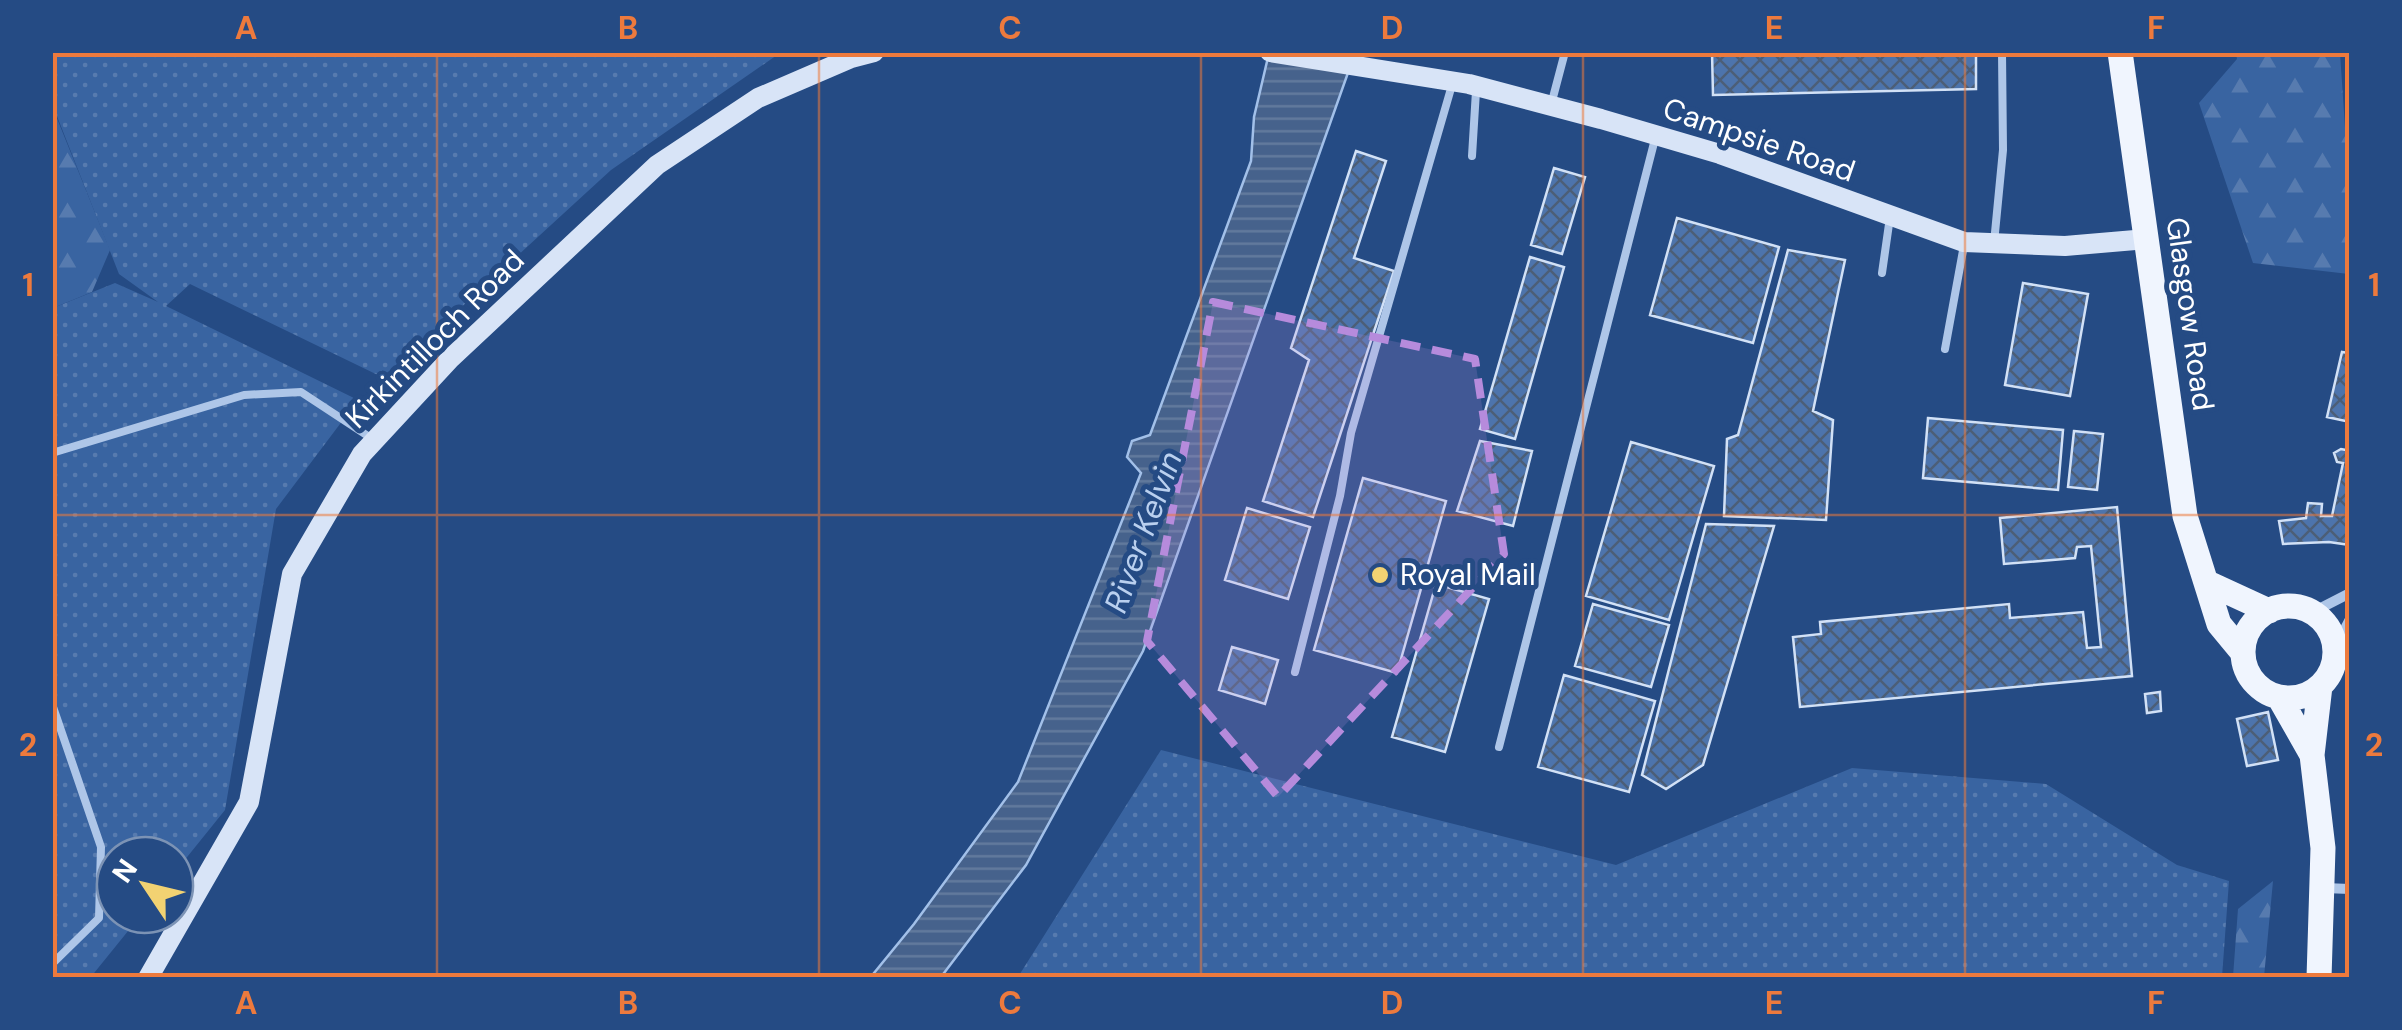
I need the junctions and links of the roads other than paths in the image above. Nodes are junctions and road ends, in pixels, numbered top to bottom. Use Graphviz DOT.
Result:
graph roads {
  1 [pos="874,52"];
  2 [pos="1270,52"];
  3 [pos="1565,52"];
  4 [pos="2002,52"];
  5 [pos="2120,52"];
  6 [pos="1453,81"];
  7 [pos="1477,86"];
  8 [pos="1551,106"];
  9 [pos="1656,135"];
  10 [pos="1472,156"];
  11 [pos="1890,217"];
  12 [pos="2147,239"];
  13 [pos="1964,242"];
  14 [pos="1994,243"];
  15 [pos="1882,272"];
  16 [pos="1944,348"];
  17 [pos="374,440"];
  18 [pos="52,453"];
  19 [pos="2206,582"];
  20 [pos="2350,593"];
  21 [pos="2269,611"];
  22 [pos="2313,612"];
  23 [pos="2350,619"];
  24 [pos="2336,648"];
  25 [pos="2244,653"];
  26 [pos="1295,672"];
  27 [pos="2320,686"];
  28 [pos="2279,697"];
  29 [pos="52,704"];
  30 [pos="1499,747"];
  31 [pos="2312,755"];
  32 [pos="2323,888"];
  33 [pos="2350,889"];
  34 [pos="52,964"];
  35 [pos="148,978"];
  36 [pos="2319,978"];
  1 -- 17 [label="street, Kirkintilloch Road"];
  2 -- 6 [label="street, Campsie Road"];
  3 -- 8 [label="lane"];
  4 -- 14 [label="lane"];
  5 -- 12 [label="main road, Glasgow Road"];
  6 -- 7 [label="street, Campsie Road"];
  6 -- 26 [label="lane"];
  7 -- 8 [label="street, Campsie Road"];
  7 -- 10 [label="lane"];
  8 -- 9 [label="street, Campsie Road"];
  9 -- 11 [label="street, Campsie Road"];
  9 -- 30 [label="lane"];
  11 -- 13 [label="street, Campsie Road"];
  11 -- 15 [label="lane"];
  12 -- 14 [label="street, Campsie Road"];
  12 -- 19 [label="main road, Glasgow Road"];
  13 -- 14 [label="street, Campsie Road"];
  13 -- 16 [label="lane"];
  17 -- 18 [label="lane"];
  17 -- 35 [label="street, Kirkintilloch Road"];
  19 -- 21 [label="main road"];
  19 -- 25 [label="main road, Glasgow Road"];
  20 -- 22 [label="street"];
  21 -- 22 [label="main road"];
  21 -- 25 [label="main road"];
  22 -- 24 [label="main road"];
  23 -- 24 [label="street"];
  24 -- 27 [label="main road"];
  25 -- 28 [label="main road"];
  27 -- 28 [label="main road"];
  27 -- 31 [label="main road"];
  28 -- 31 [label="main road"];
  29 -- 34 [label="lane"];
  31 -- 32 [label="main road"];
  32 -- 33 [label="street"];
  32 -- 36 [label="main road"];
}
